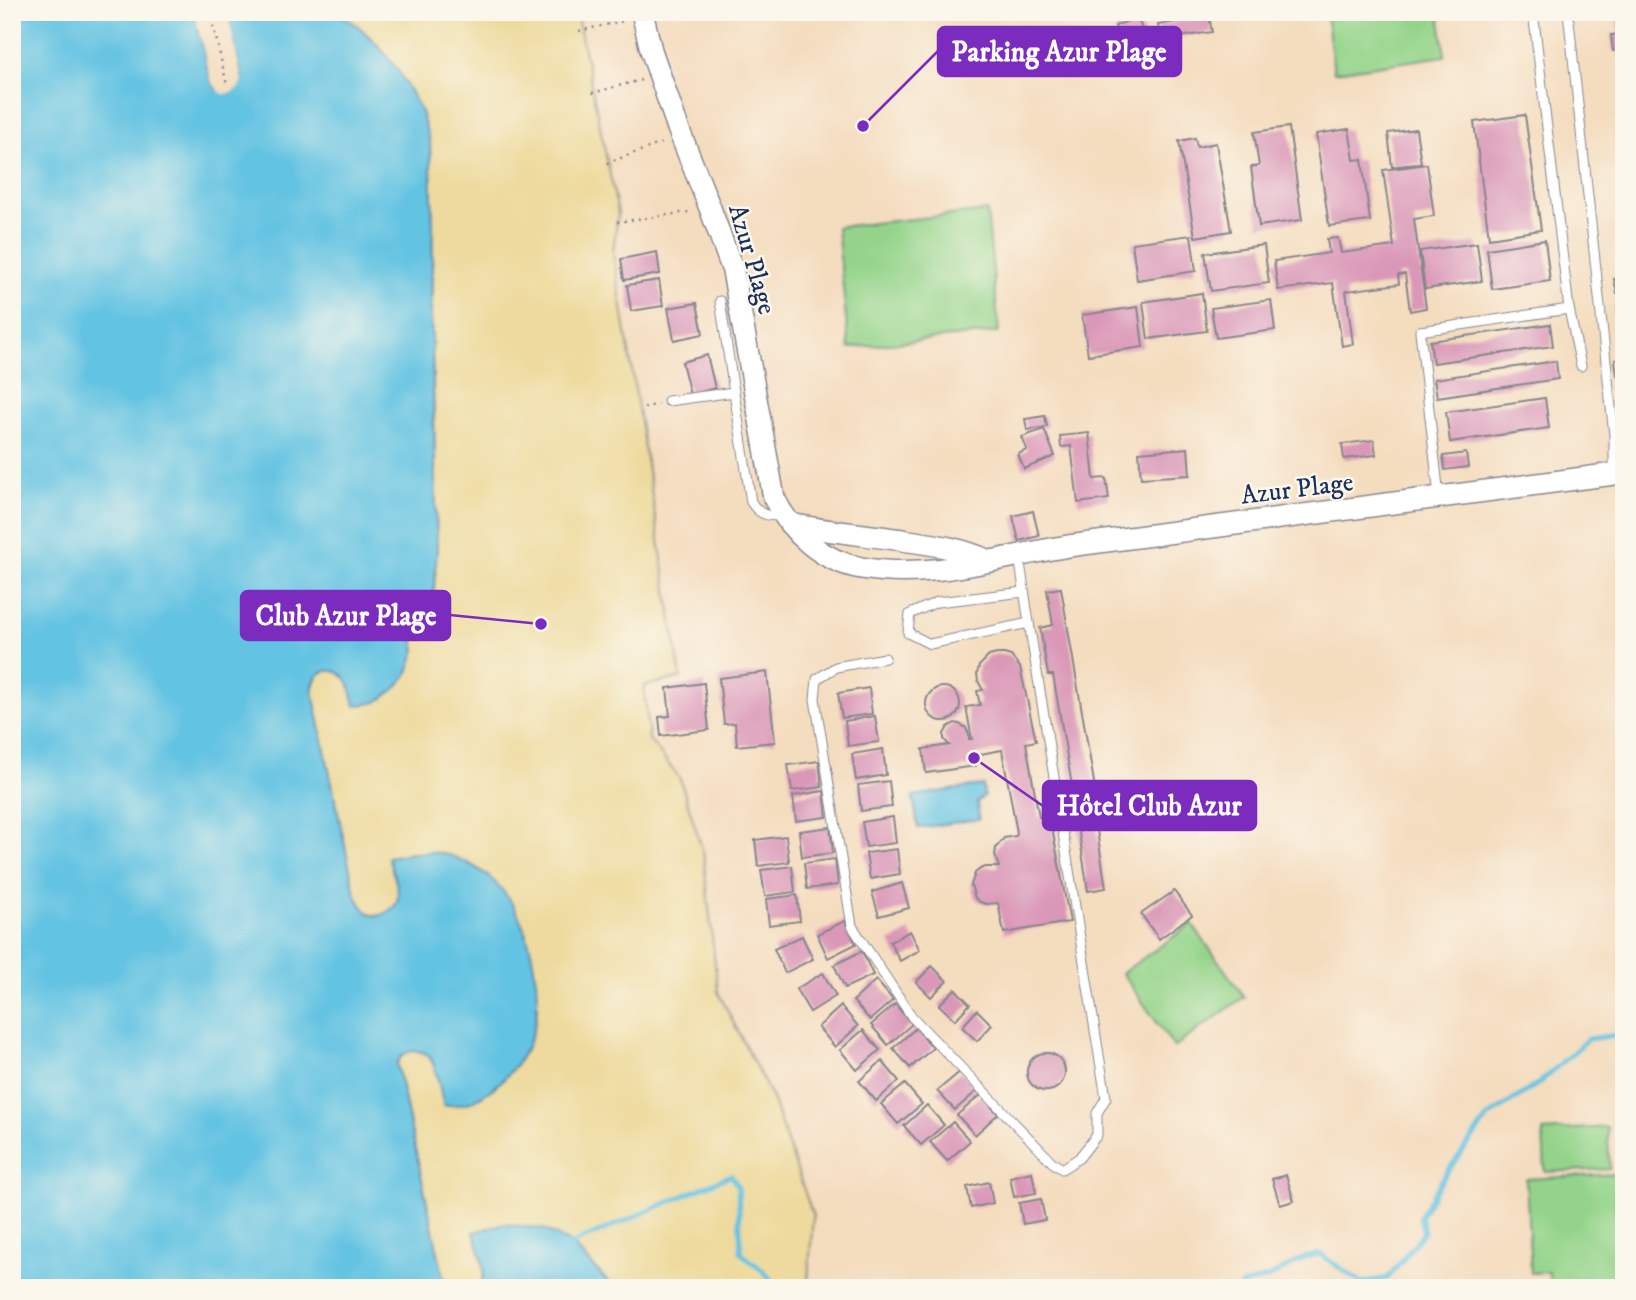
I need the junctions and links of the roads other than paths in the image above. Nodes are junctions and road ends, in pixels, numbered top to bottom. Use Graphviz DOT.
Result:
graph roads {
  1 [pos="1533,12"];
  2 [pos="1568,12"];
  3 [pos="632,17"];
  4 [pos="720,301"];
  5 [pos="1569,309"];
  6 [pos="1581,366"];
  7 [pos="734,392"];
  8 [pos="668,401"];
  9 [pos="1619,473"];
  10 [pos="1439,496"];
  11 [pos="786,519"];
  12 [pos="1019,556"];
  13 [pos="989,561"];
  14 [pos="1024,592"];
  15 [pos="1029,623"];
  16 [pos="885,658"];
  1 -- 5 [label="lane"];
  2 -- 9 [label="lane"];
  3 -- 11 [label="street, Azur Plage"];
  4 -- 7 [label="lane"];
  5 -- 6 [label="lane"];
  5 -- 10 [label="lane"];
  7 -- 8 [label="lane"];
  7 -- 11 [label="lane"];
  9 -- 10 [label="street, Azur Plage"];
  10 -- 12 [label="street, Azur Plage"];
  11 -- 13 [label="street"];
  11 -- 13 [label="street, Azur Plage"];
  12 -- 13 [label="street, Azur Plage"];
  12 -- 14 [label="lane"];
  14 -- 15 [label="lane"];
  14 -- 15 [label="lane"];
  15 -- 16 [label="lane"];
}
